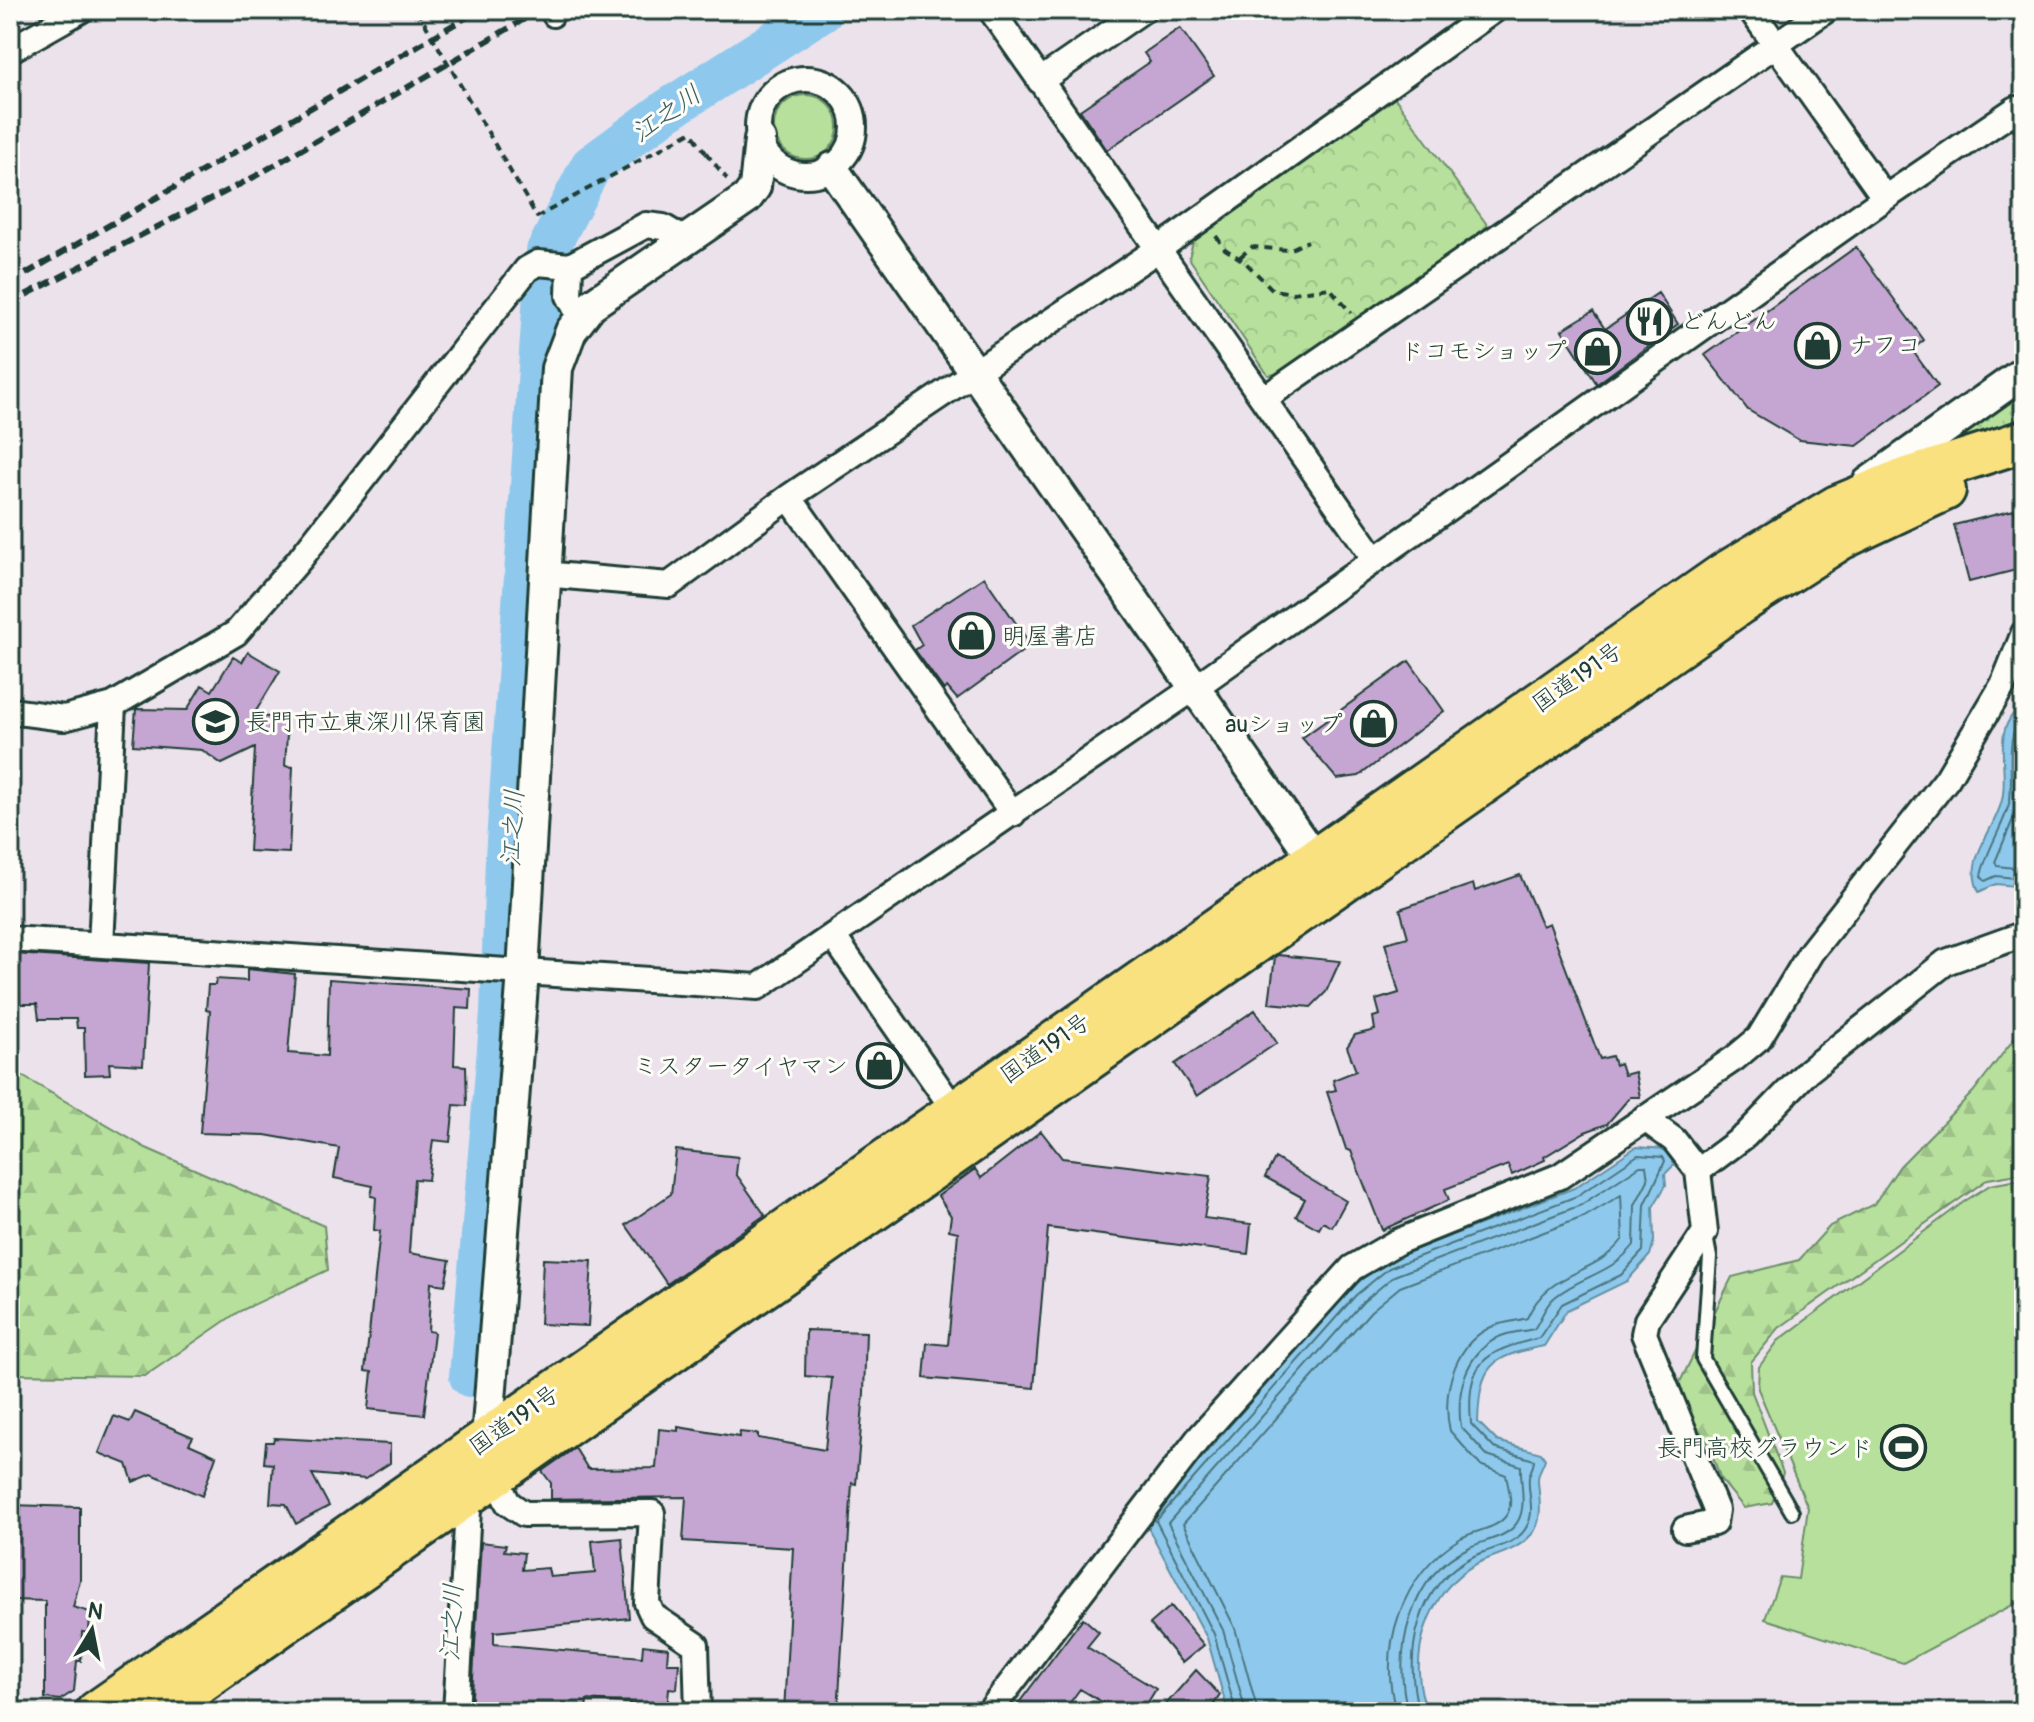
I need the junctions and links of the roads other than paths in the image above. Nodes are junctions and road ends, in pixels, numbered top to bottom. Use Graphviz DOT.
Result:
graph roads {
  1 [pos="81,10"];
  2 [pos="991,10"];
  3 [pos="1143,10"];
  4 [pos="1494,10"];
  5 [pos="1751,10"];
  6 [pos="1826,10"];
  7 [pos="1775,45"];
  8 [pos="10,50"];
  9 [pos="1040,81"];
  10 [pos="2021,111"];
  11 [pos="760,140"];
  12 [pos="832,168"];
  13 [pos="1885,198"];
  14 [pos="685,240"];
  15 [pos="1160,248"];
  16 [pos="570,266"];
  17 [pos="580,317"];
  18 [pos="976,371"];
  19 [pos="2024,372"];
  20 [pos="1265,398"];
  21 [pos="2024,441"];
  22 [pos="2024,463"];
  23 [pos="789,497"];
  24 [pos="1837,506"];
  25 [pos="1375,559"];
  26 [pos="543,574"];
  27 [pos="2024,633"];
  28 [pos="1197,686"];
  29 [pos="113,705"];
  30 [pos="10,711"];
  31 [pos="1013,814"];
  32 [pos="1325,874"];
  33 [pos="2024,934"];
  34 [pos="833,936"];
  35 [pos="10,939"];
  36 [pos="101,945"];
  37 [pos="523,972"];
  38 [pos="955,1111"];
  39 [pos="1644,1118"];
  40 [pos="1698,1171"];
  41 [pos="1705,1232"];
  42 [pos="484,1469"];
  43 [pos="1792,1512"];
  44 [pos="1685,1529"];
  45 [pos="148,1704"];
  46 [pos="96,1712"];
  47 [pos="456,1712"];
  48 [pos="698,1712"];
  49 [pos="989,1712"];
  1 -- 8 [label="street"];
  2 -- 9 [label="street"];
  3 -- 9 [label="street"];
  4 -- 15 [label="street"];
  5 -- 7 [label="street"];
  6 -- 7 [label="street"];
  7 -- 13 [label="street"];
  7 -- 20 [label="street"];
  9 -- 15 [label="street"];
  10 -- 13 [label="street"];
  11 -- 12 [label="street"];
  11 -- 12 [label="street"];
  11 -- 14 [label="street"];
  12 -- 18 [label="street"];
  13 -- 25 [label="street"];
  14 -- 16 [label="street"];
  14 -- 17 [label="street"];
  15 -- 18 [label="street"];
  15 -- 20 [label="street"];
  16 -- 17 [label="street"];
  16 -- 29 [label="street"];
  17 -- 26 [label="street"];
  18 -- 23 [label="street"];
  18 -- 28 [label="street"];
  19 -- 24 [label="street"];
  20 -- 25 [label="street"];
  21 -- 24 [label="highway, 国道191号"];
  22 -- 32 [label="highway, 国道191号"];
  23 -- 26 [label="street"];
  23 -- 31 [label="street"];
  24 -- 32 [label="highway, 国道191号"];
  25 -- 28 [label="street"];
  26 -- 37 [label="street"];
  27 -- 39 [label="street"];
  28 -- 31 [label="street"];
  28 -- 32 [label="street"];
  29 -- 30 [label="street"];
  29 -- 36 [label="street"];
  31 -- 34 [label="street"];
  32 -- 38 [label="highway, 国道191号"];
  32 -- 42 [label="highway, 国道191号"];
  33 -- 40 [label="street"];
  34 -- 37 [label="street"];
  34 -- 38 [label="street"];
  35 -- 36 [label="street"];
  36 -- 37 [label="street"];
  37 -- 42 [label="street"];
  38 -- 42 [label="highway, 国道191号"];
  39 -- 40 [label="street"];
  39 -- 49 [label="street"];
  40 -- 41 [label="street"];
  41 -- 43 [label="lane"];
  41 -- 44 [label="street"];
  42 -- 45 [label="highway, 国道191号"];
  42 -- 45 [label="highway, 国道191号"];
  42 -- 47 [label="street"];
  42 -- 48 [label="street"];
  45 -- 46 [label="highway, 国道191号"];
}
